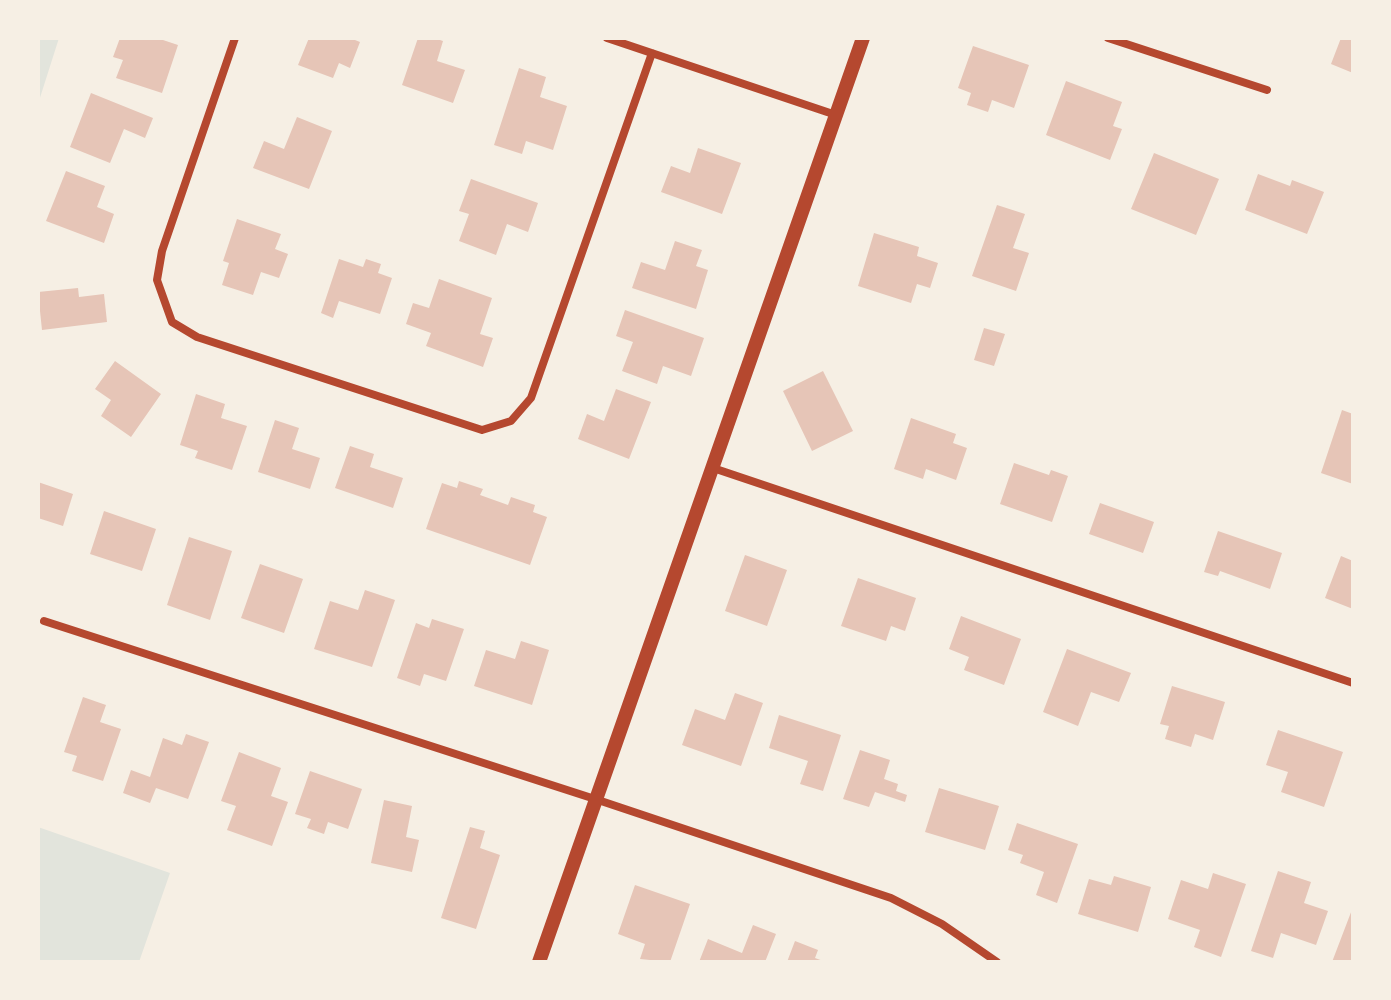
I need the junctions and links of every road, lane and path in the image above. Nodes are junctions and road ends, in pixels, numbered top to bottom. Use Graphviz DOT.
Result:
graph roads {
  1 [pos="235,38"];
  2 [pos="607,38"];
  3 [pos="863,38"];
  4 [pos="1108,38"];
  5 [pos="652,53"];
  6 [pos="1267,90"];
  7 [pos="836,115"];
  8 [pos="713,468"];
  9 [pos="44,621"];
  10 [pos="1353,683"];
  11 [pos="598,800"];
  12 [pos="539,962"];
  13 [pos="997,962"];
  1 -- 5 [label="street"];
  2 -- 5 [label="street"];
  3 -- 7 [label="street"];
  4 -- 6 [label="street"];
  5 -- 7 [label="street"];
  7 -- 8 [label="street"];
  8 -- 10 [label="street"];
  8 -- 11 [label="street"];
  9 -- 11 [label="street"];
  11 -- 12 [label="street"];
  11 -- 13 [label="street"];
}
